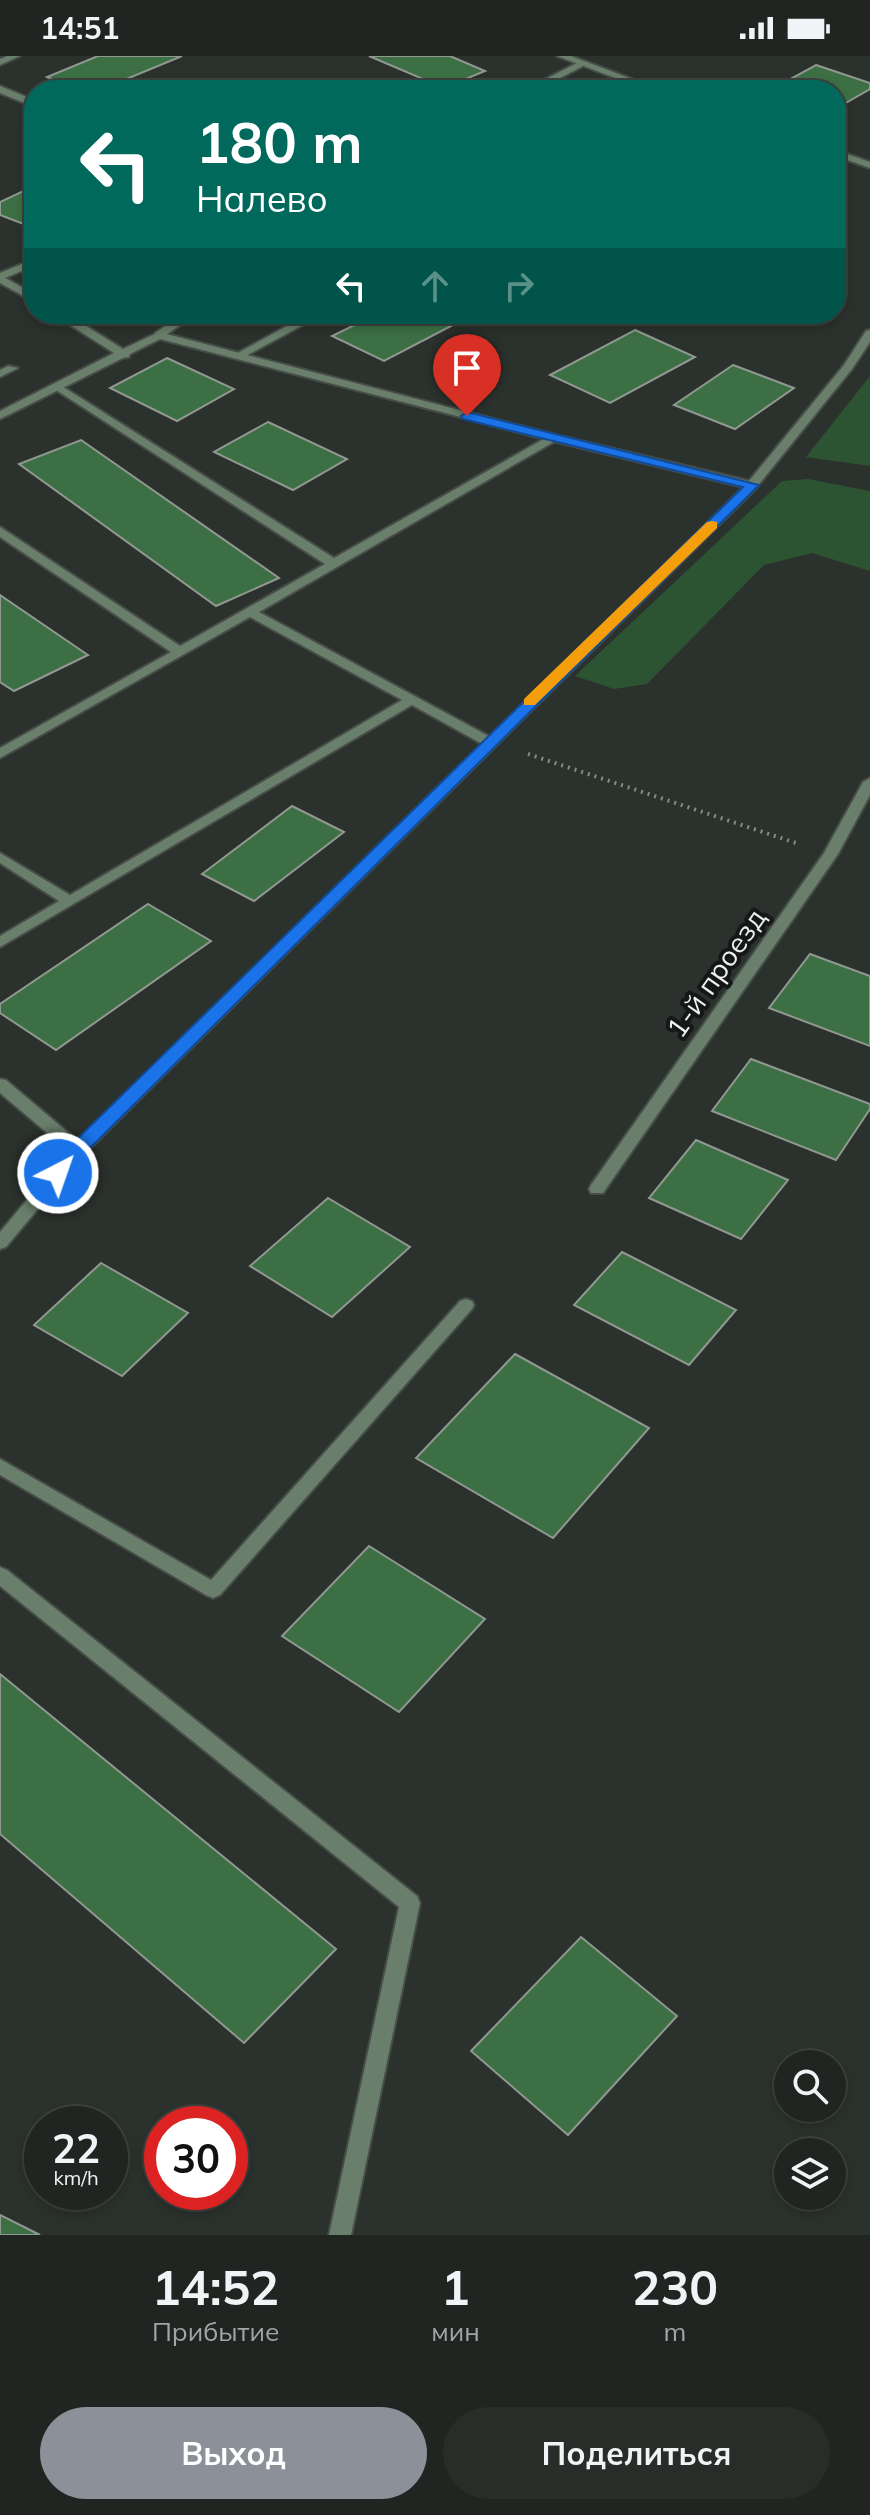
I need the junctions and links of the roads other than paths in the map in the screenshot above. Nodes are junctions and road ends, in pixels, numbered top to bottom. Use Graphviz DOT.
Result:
graph roads {
  1 [pos="15,56"];
  2 [pos="562,56"];
  3 [pos="0,62"];
  4 [pos="582,64"];
  5 [pos="549,80"];
  6 [pos="628,80"];
  7 [pos="0,89"];
  8 [pos="24,100"];
  9 [pos="846,157"];
  10 [pos="870,165"];
  11 [pos="24,267"];
  12 [pos="0,278"];
  13 [pos="24,293"];
  14 [pos="75,324"];
  15 [pos="175,324"];
  16 [pos="298,324"];
  17 [pos="870,333"];
  18 [pos="159,335"];
  19 [pos="125,355"];
  20 [pos="238,356"];
  21 [pos="12,368"];
  22 [pos="0,374"];
  23 [pos="57,386"];
  24 [pos="0,416"];
  25 [pos="553,438"];
  26 [pos="752,485"];
  27 [pos="0,531"];
  28 [pos="334,564"];
  29 [pos="249,612"];
  30 [pos="180,652"];
  31 [pos="412,700"];
  32 [pos="489,742"];
  33 [pos="0,754"];
  34 [pos="870,782"];
  35 [pos="0,857"];
  36 [pos="69,901"];
  37 [pos="0,942"];
  38 [pos="0,1084"];
  39 [pos="78,1150"];
  40 [pos="597,1189"];
  41 [pos="0,1243"];
  42 [pos="466,1305"];
  43 [pos="0,1466"];
  44 [pos="0,1575"];
  45 [pos="340,2235"];
  1 -- 3 [label="street"];
  2 -- 4 [label="street"];
  4 -- 5 [label="street"];
  4 -- 6 [label="street"];
  7 -- 8 [label="street"];
  9 -- 10 [label="street"];
  11 -- 12 [label="street"];
  12 -- 13 [label="street"];
  14 -- 19 [label="street"];
  15 -- 18 [label="street"];
  16 -- 20 [label="street"];
  17 -- 26 [label="street"];
  18 -- 19 [label="street"];
  18 -- 20 [label="street"];
  19 -- 23 [label="street"];
  20 -- 25 [label="street"];
  21 -- 22 [label="street"];
  23 -- 24 [label="street"];
  23 -- 28 [label="street"];
  25 -- 26 [label="street"];
  25 -- 28 [label="street"];
  26 -- 32 [label="street"];
  27 -- 30 [label="street"];
  28 -- 29 [label="street"];
  29 -- 30 [label="street"];
  29 -- 31 [label="street"];
  30 -- 33 [label="street"];
  31 -- 32 [label="street"];
  31 -- 36 [label="street"];
  32 -- 39 [label="street"];
  34 -- 40 [label="street, 1-й проезд"];
  35 -- 36 [label="street"];
  36 -- 37 [label="street"];
  38 -- 39 [label="street"];
  39 -- 41 [label="street"];
  42 -- 43 [label="street"];
  44 -- 45 [label="street"];
}
